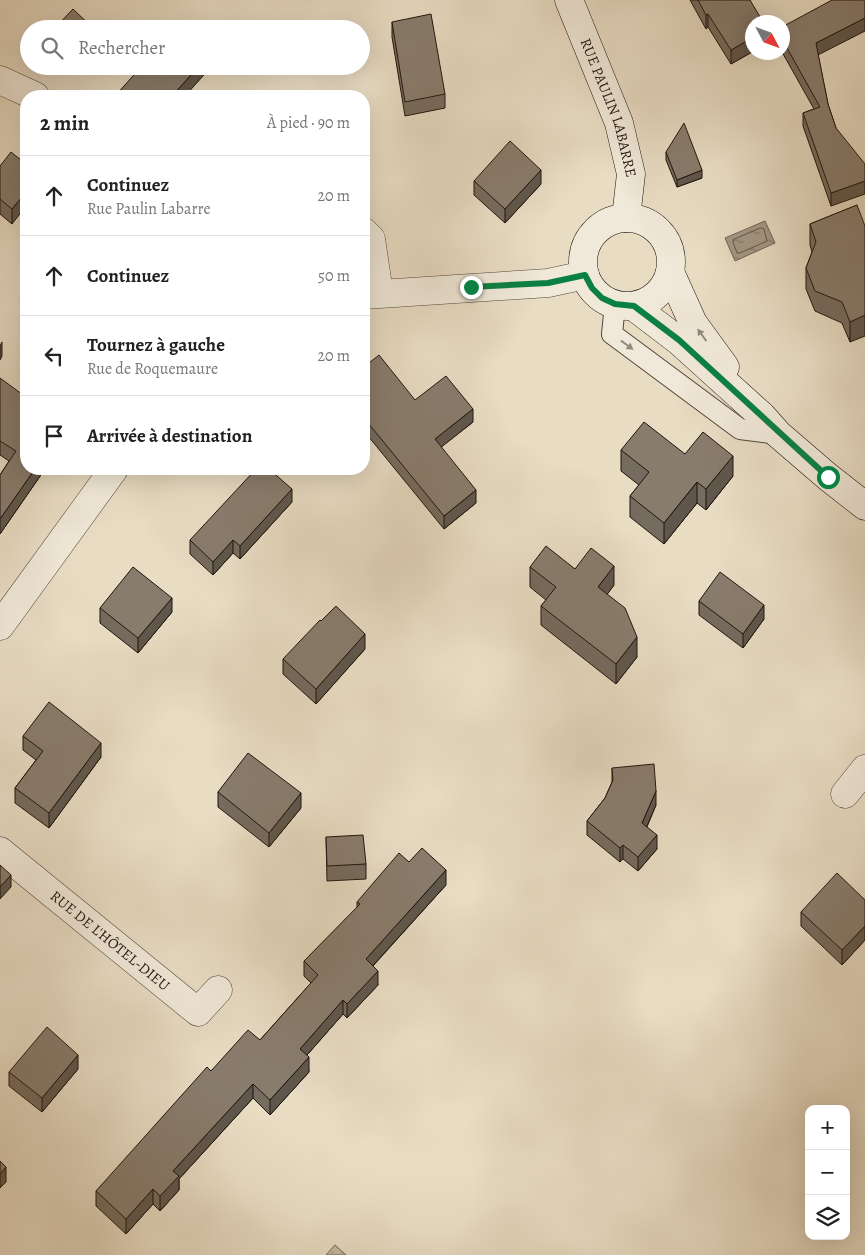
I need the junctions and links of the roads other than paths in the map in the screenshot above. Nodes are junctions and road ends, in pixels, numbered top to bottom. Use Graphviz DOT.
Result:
graph roads {
  1 [pos="568,0"];
  2 [pos="0,80"];
  3 [pos="22,90"];
  4 [pos="626,218"];
  5 [pos="370,238"];
  6 [pos="670,272"];
  7 [pos="585,275"];
  8 [pos="372,294"];
  9 [pos="624,305"];
  10 [pos="770,425"];
  11 [pos="110,475"];
  12 [pos="865,506"];
  13 [pos="0,626"];
  14 [pos="865,769"];
  15 [pos="845,794"];
  16 [pos="0,851"];
  17 [pos="218,990"];
  1 -- 4 [label="street, RUE PAULIN LABARRE"];
  2 -- 3 [label="street"];
  4 -- 6 [label="street"];
  4 -- 7 [label="street"];
  5 -- 8 [label="street"];
  6 -- 9 [label="street"];
  10 -- 6 [label="street, one-way"];
  7 -- 8 [label="street"];
  7 -- 9 [label="street"];
  9 -- 10 [label="street"];
  9 -- 10 [label="lane, one-way"];
  10 -- 12 [label="street"];
  11 -- 13 [label="street"];
  14 -- 15 [label="street"];
  16 -- 17 [label="street, RUE DE L'HÔTEL-DIEU"];
}
